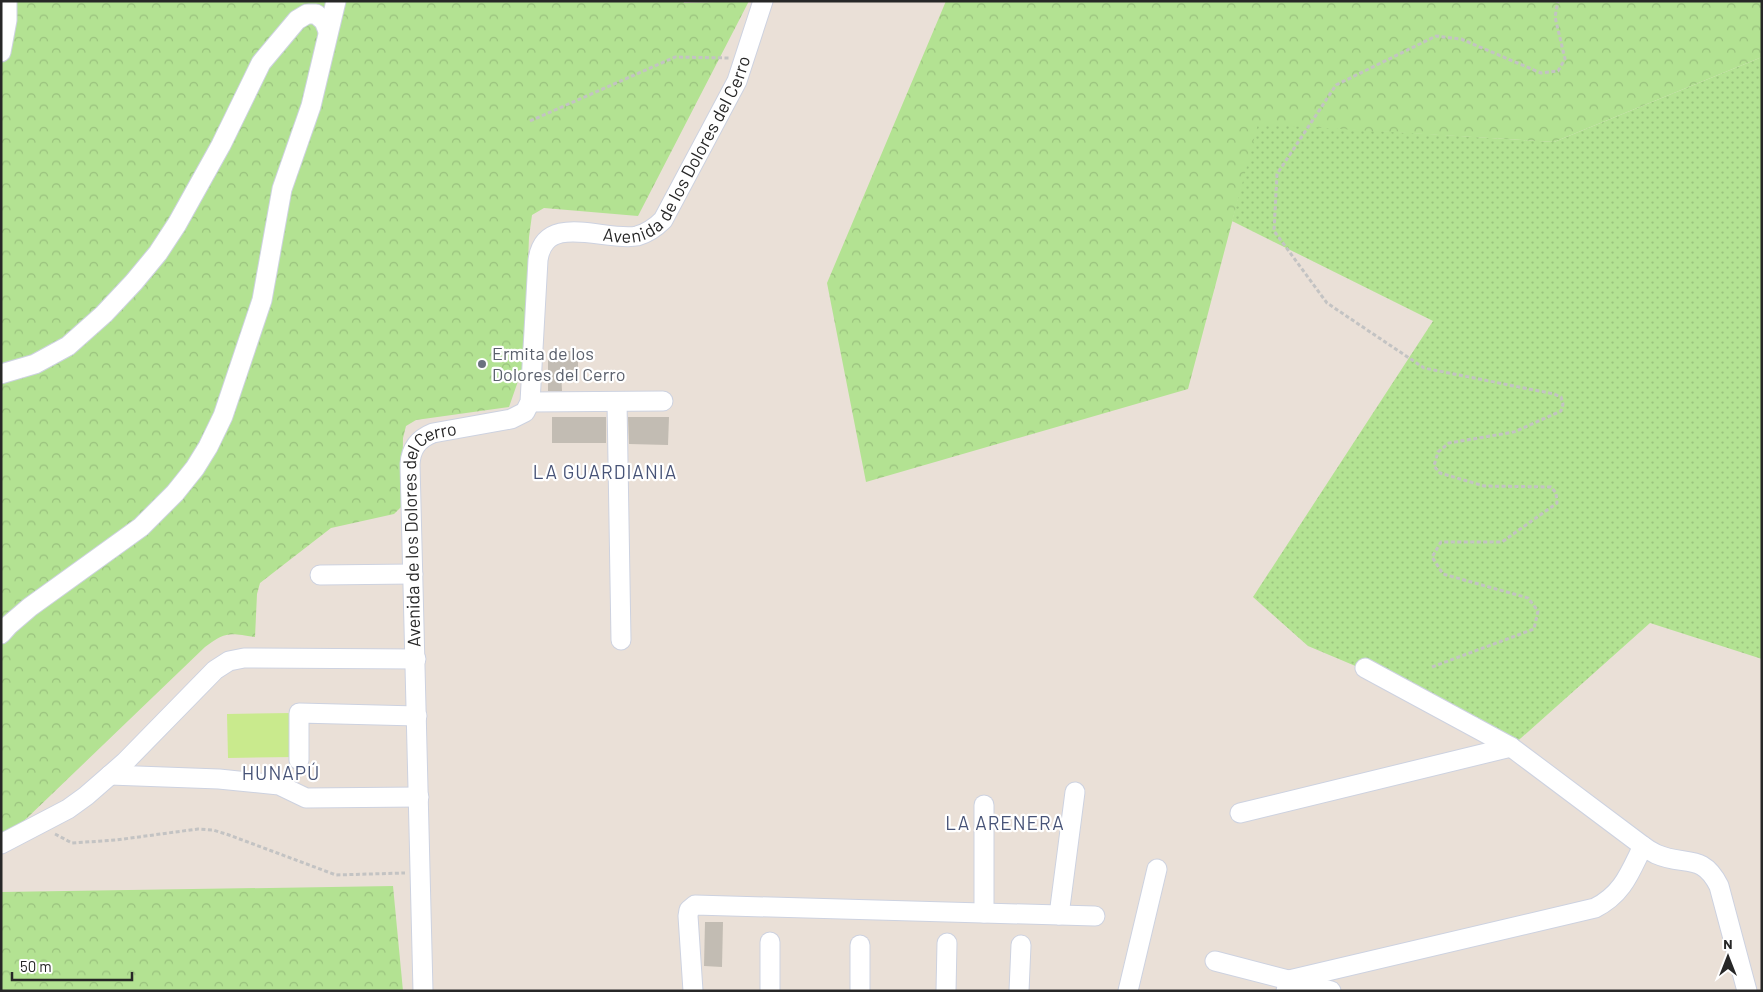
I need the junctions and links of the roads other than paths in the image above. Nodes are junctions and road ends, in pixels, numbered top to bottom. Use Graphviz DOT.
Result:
graph roads {
  1 [pos="7,1"];
  2 [pos="336,1"];
  3 [pos="763,1"];
  4 [pos="328,31"];
  5 [pos="1,52"];
  6 [pos="1,374"];
  7 [pos="663,401"];
  8 [pos="530,402"];
  9 [pos="616,402"];
  10 [pos="413,574"];
  11 [pos="320,575"];
  12 [pos="1,634"];
  13 [pos="621,640"];
  14 [pos="416,659"];
  15 [pos="1365,668"];
  16 [pos="417,716"];
  17 [pos="1511,747"];
  18 [pos="299,760"];
  19 [pos="110,775"];
  20 [pos="1075,792"];
  21 [pos="419,797"];
  22 [pos="984,805"];
  23 [pos="1240,813"];
  24 [pos="1,844"];
  25 [pos="1643,846"];
  26 [pos="1157,869"];
  27 [pos="984,913"];
  28 [pos="1059,915"];
  29 [pos="1095,916"];
  30 [pos="770,942"];
  31 [pos="947,943"];
  32 [pos="1021,945"];
  33 [pos="860,946"];
  34 [pos="1215,961"];
  35 [pos="1288,985"];
  36 [pos="423,991"];
  37 [pos="693,991"];
  38 [pos="770,991"];
  39 [pos="860,991"];
  40 [pos="946,991"];
  41 [pos="1019,991"];
  42 [pos="1128,991"];
  43 [pos="1332,991"];
  44 [pos="1747,991"];
  1 -- 5 [label="street"];
  2 -- 4 [label="street"];
  3 -- 8 [label="street, Avenida de los Dolores del Cerro"];
  4 -- 6 [label="street"];
  4 -- 12 [label="street"];
  7 -- 9 [label="street"];
  8 -- 9 [label="street"];
  8 -- 10 [label="street, Avenida de los Dolores del Cerro"];
  9 -- 13 [label="street"];
  10 -- 11 [label="street"];
  10 -- 14 [label="street, Avenida de los Dolores del Cerro"];
  14 -- 16 [label="street, Avenida de los Dolores del Cerro"];
  14 -- 19 [label="street"];
  15 -- 17 [label="street"];
  16 -- 18 [label="street"];
  16 -- 21 [label="street, Avenida de los Dolores del Cerro"];
  17 -- 23 [label="street"];
  17 -- 25 [label="street"];
  19 -- 21 [label="street"];
  19 -- 24 [label="street"];
  20 -- 28 [label="street"];
  21 -- 36 [label="street, Avenida de los Dolores del Cerro"];
  22 -- 27 [label="street"];
  25 -- 35 [label="street"];
  25 -- 44 [label="street"];
  26 -- 42 [label="street"];
  27 -- 28 [label="street"];
  27 -- 37 [label="street"];
  28 -- 29 [label="street"];
  30 -- 38 [label="street"];
  31 -- 40 [label="street"];
  32 -- 41 [label="street"];
  33 -- 39 [label="street"];
  34 -- 35 [label="street"];
  35 -- 43 [label="street"];
}
